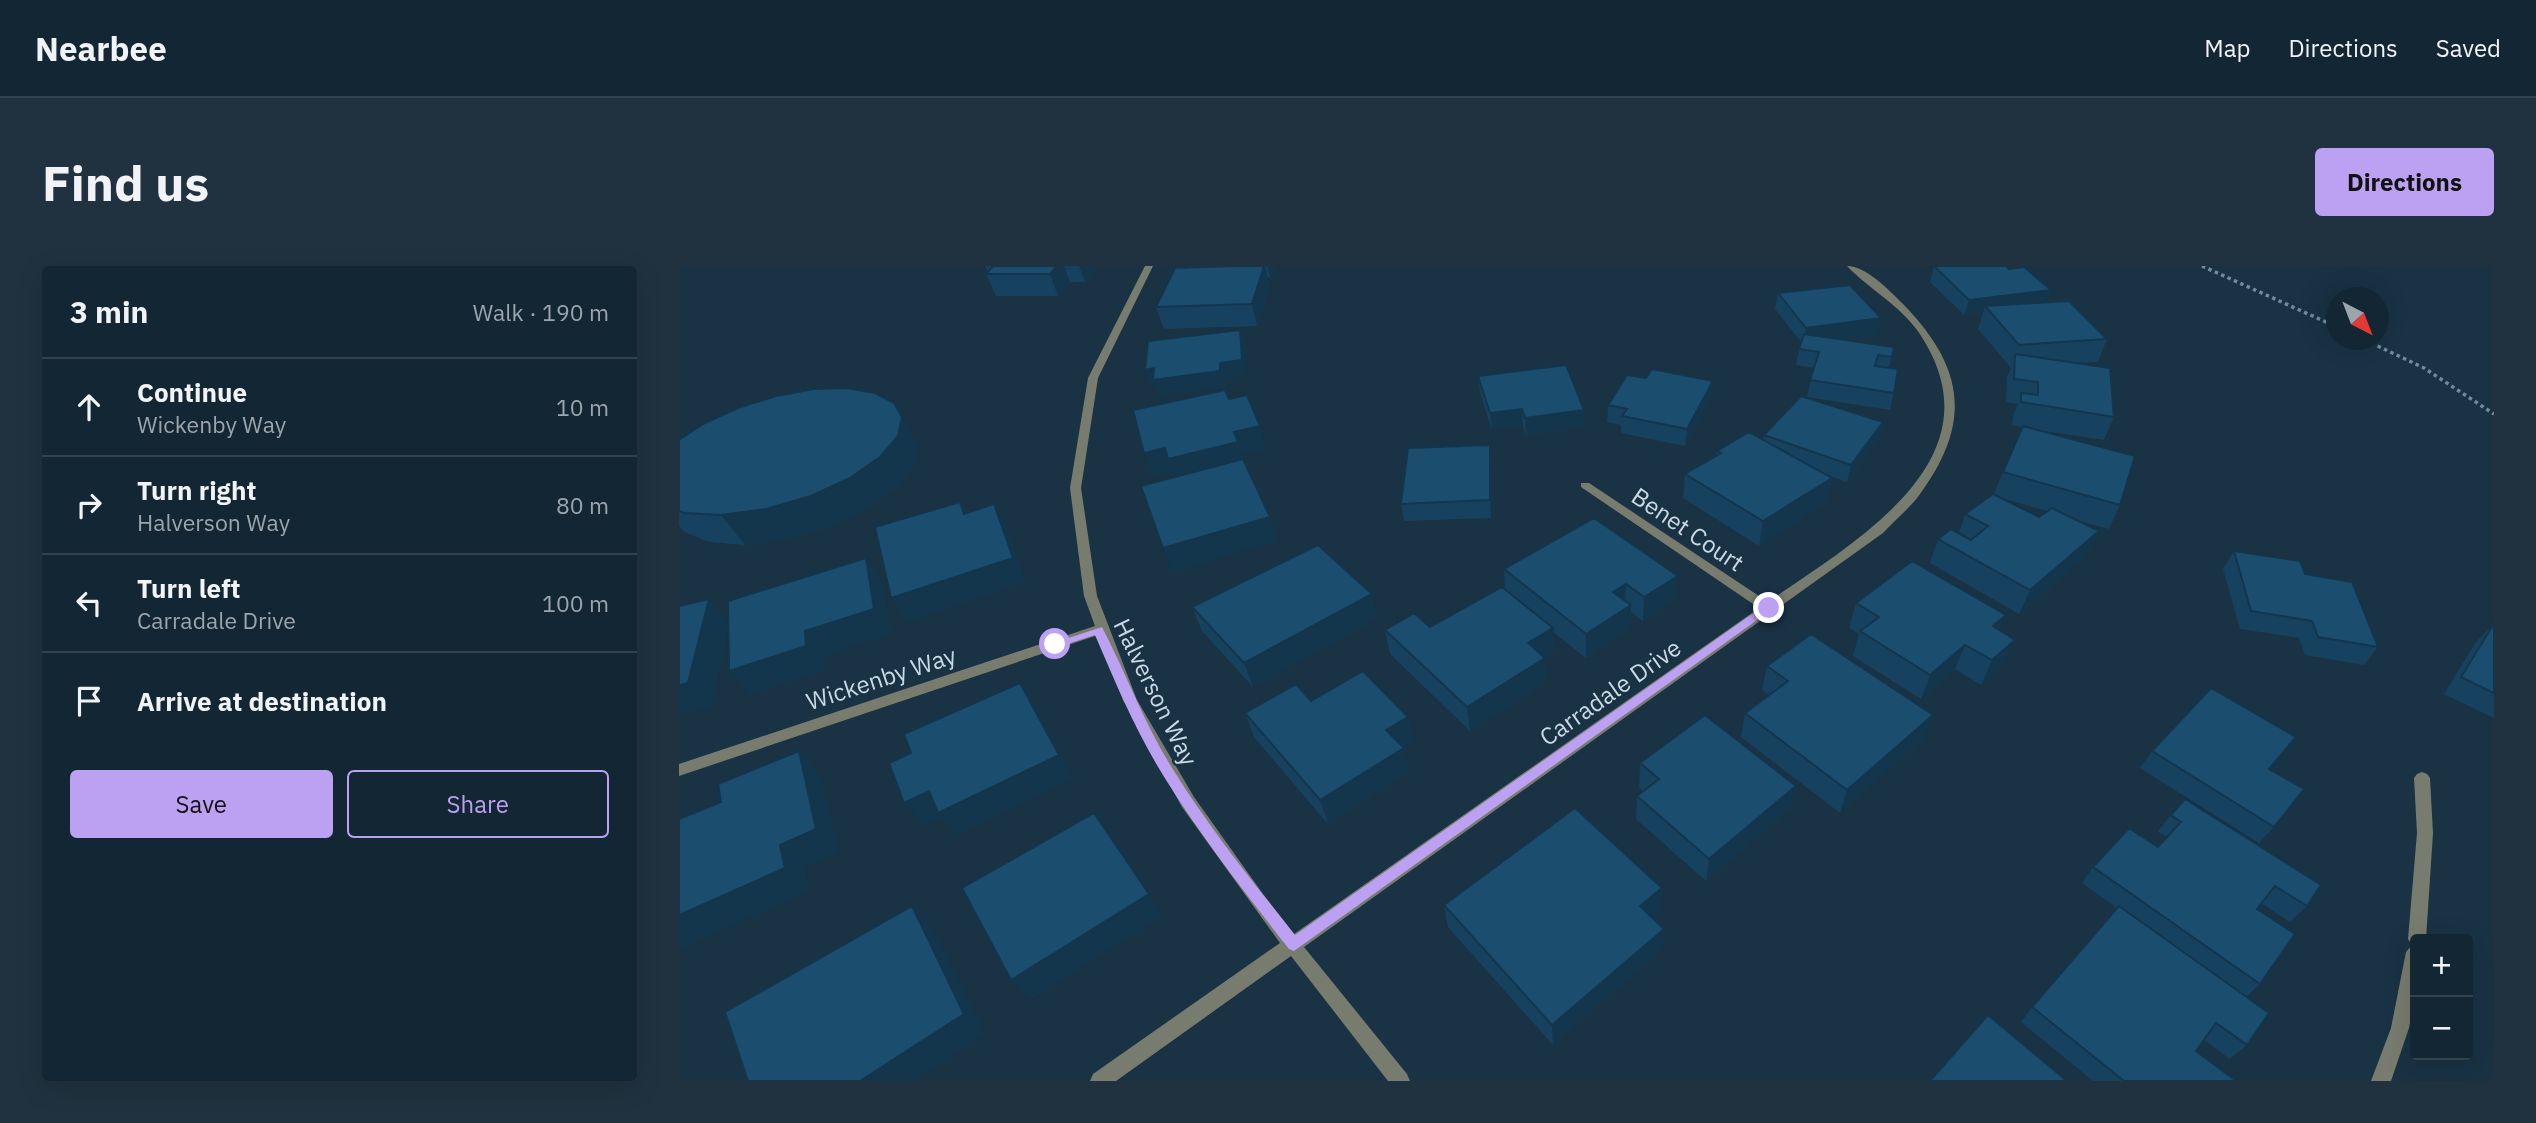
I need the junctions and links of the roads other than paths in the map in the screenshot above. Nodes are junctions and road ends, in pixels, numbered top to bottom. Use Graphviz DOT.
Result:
graph roads {
  1 [pos="1149,266"];
  2 [pos="1851,266"];
  3 [pos="1585,485"];
  4 [pos="1769,608"];
  5 [pos="1098,630"];
  6 [pos="679,770"];
  7 [pos="2422,778"];
  8 [pos="2417,934"];
  9 [pos="1294,944"];
  10 [pos="2410,977"];
  11 [pos="1100,1081"];
  12 [pos="1400,1081"];
  13 [pos="2381,1081"];
  1 -- 5 [label="street, Halverson Way"];
  2 -- 4 [label="street, Carradale Drive"];
  3 -- 4 [label="street, Benet Court"];
  4 -- 9 [label="street, Carradale Drive"];
  5 -- 6 [label="street, Wickenby Way"];
  5 -- 9 [label="street, Halverson Way"];
  7 -- 8 [label="street"];
  9 -- 11 [label="street, Carradale Drive"];
  9 -- 12 [label="street, Halverson Way"];
  10 -- 13 [label="street"];
}
